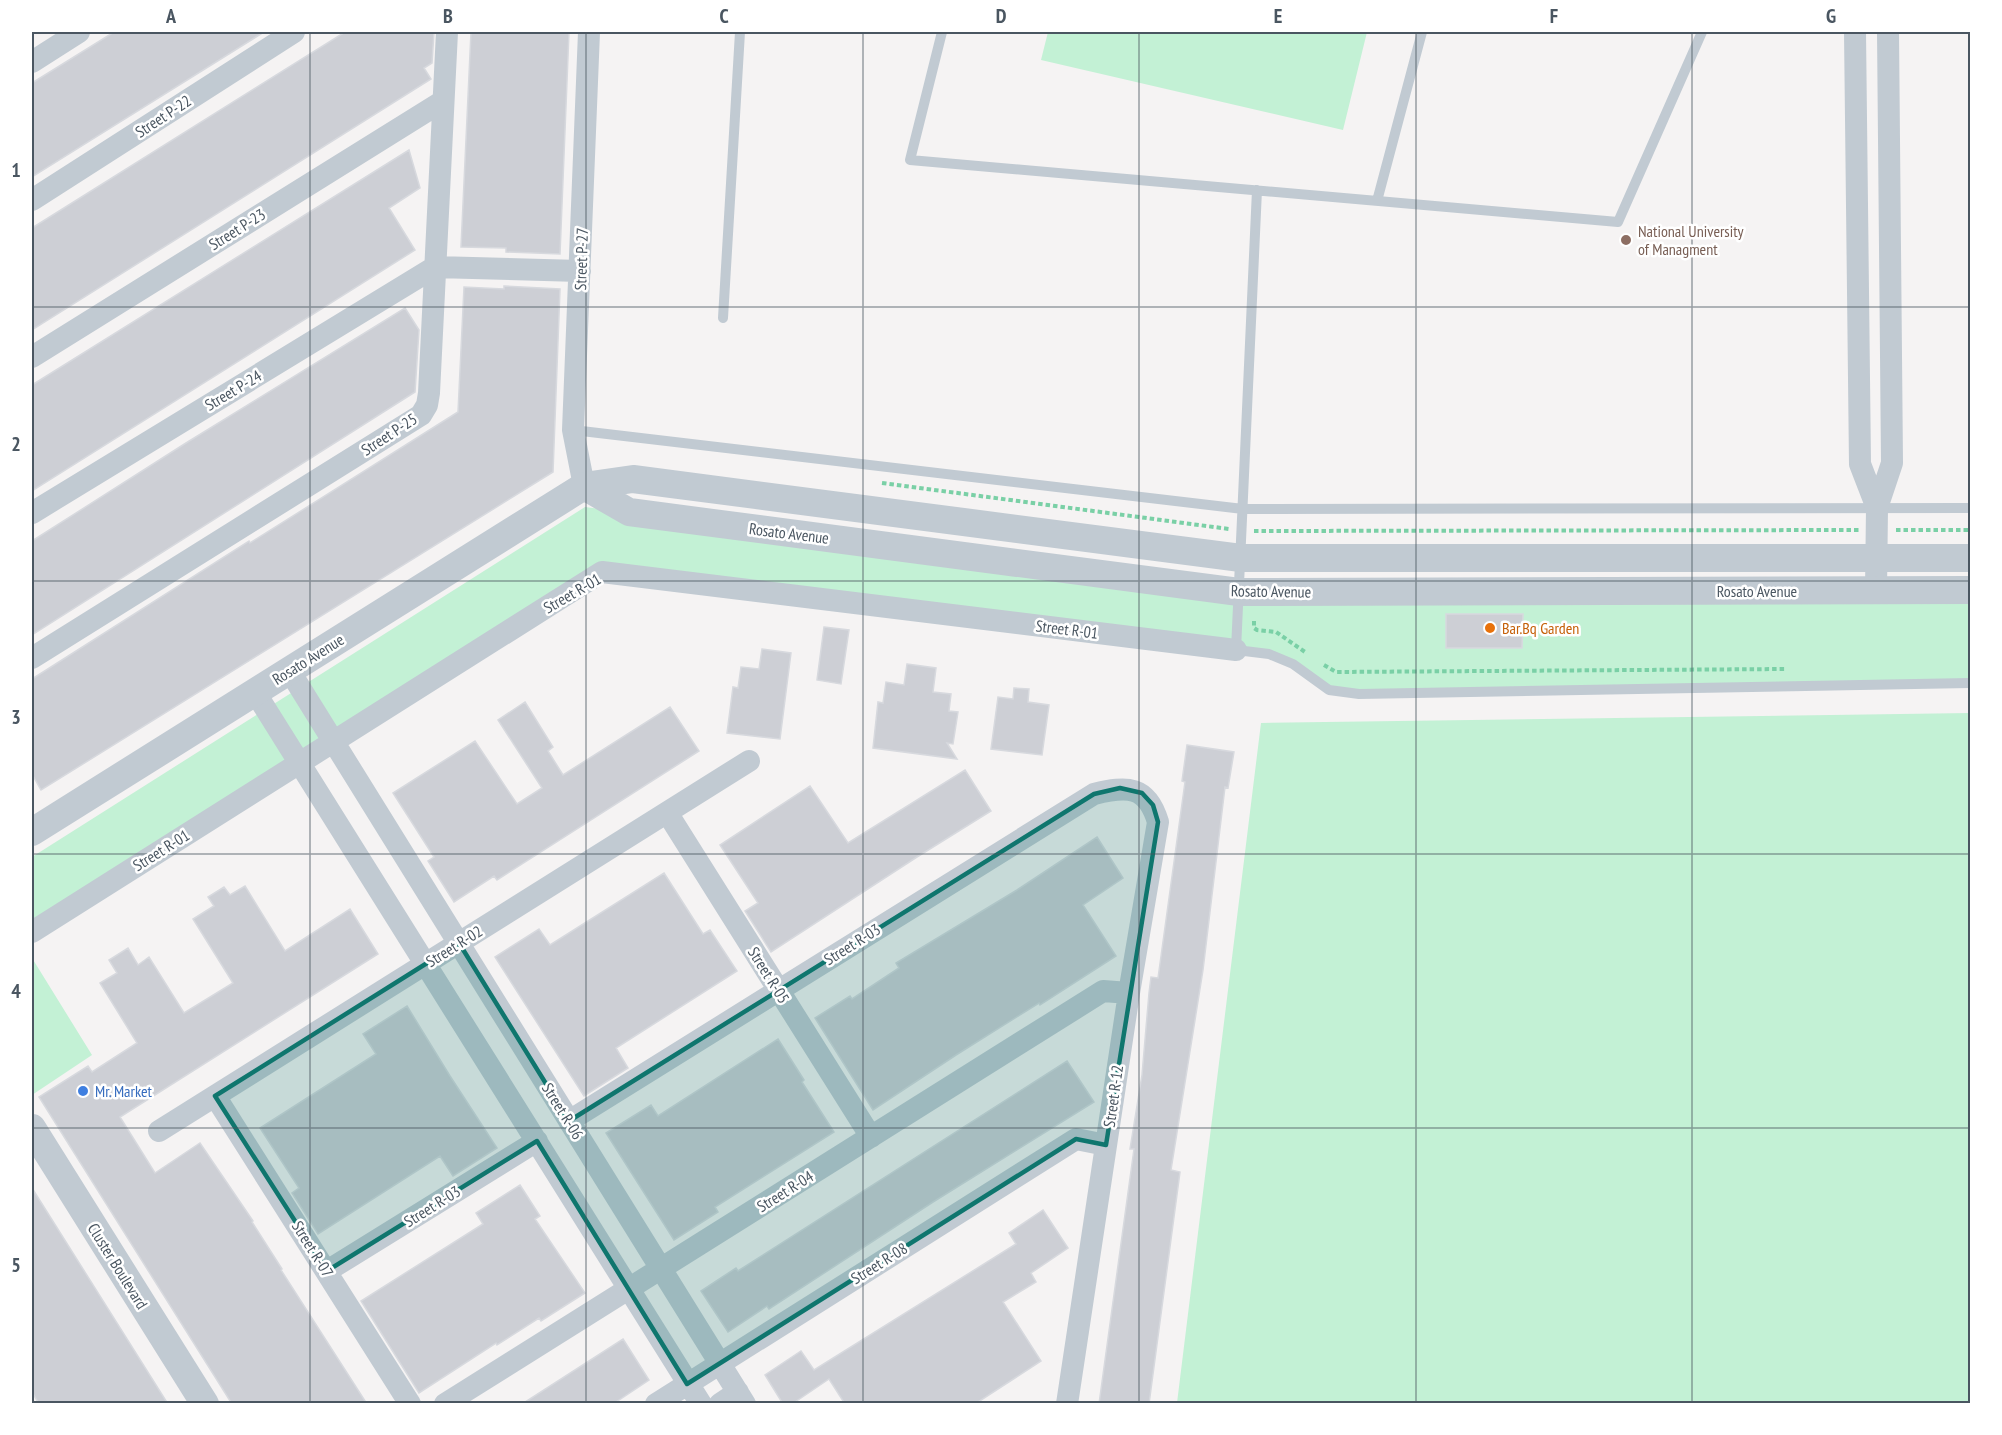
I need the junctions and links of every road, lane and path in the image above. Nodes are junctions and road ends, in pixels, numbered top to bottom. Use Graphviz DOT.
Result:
graph roads {
  1 [pos="79,32"];
  2 [pos="294,32"];
  3 [pos="447,32"];
  4 [pos="588,32"];
  5 [pos="740,32"];
  6 [pos="942,32"];
  7 [pos="1422,32"];
  8 [pos="1702,32"];
  9 [pos="1855,32"];
  10 [pos="1888,32"];
  11 [pos="32,62"];
  12 [pos="443,101"];
  13 [pos="1257,190"];
  14 [pos="32,200"];
  15 [pos="1377,201"];
  16 [pos="435,267"];
  17 [pos="580,271"];
  18 [pos="723,318"];
  19 [pos="32,357"];
  20 [pos="573,430"];
  21 [pos="584,486"];
  22 [pos="1877,508"];
  23 [pos="1971,508"];
  24 [pos="1243,509"];
  25 [pos="32,513"];
  26 [pos="1240,558"];
  27 [pos="1876,558"];
  28 [pos="1971,558"];
  29 [pos="1971,590"];
  30 [pos="1876,591"];
  31 [pos="1239,592"];
  32 [pos="1254,618"];
  33 [pos="1236,650"];
  34 [pos="1311,656"];
  35 [pos="32,658"];
  36 [pos="1318,662"];
  37 [pos="1793,669"];
  38 [pos="289,670"];
  39 [pos="1971,683"];
  40 [pos="255,692"];
  41 [pos="333,741"];
  42 [pos="299,762"];
  43 [pos="749,762"];
  44 [pos="1142,793"];
  45 [pos="668,814"];
  46 [pos="32,829"];
  47 [pos="32,932"];
  48 [pos="459,943"];
  49 [pos="426,964"];
  50 [pos="779,990"];
  51 [pos="1129,993"];
  52 [pos="215,1096"];
  53 [pos="569,1120"];
  54 [pos="32,1128"];
  55 [pos="159,1131"];
  56 [pos="871,1137"];
  57 [pos="537,1141"];
  58 [pos="1106,1145"];
  59 [pos="661,1268"];
  60 [pos="327,1271"];
  61 [pos="629,1288"];
  62 [pos="720,1363"];
  63 [pos="687,1384"];
  64 [pos="734,1400"];
  65 [pos="205,1404"];
  66 [pos="410,1404"];
  67 [pos="445,1404"];
  68 [pos="656,1404"];
  69 [pos="701,1404"];
  70 [pos="1067,1404"];
  1 -- 11 [label="street"];
  2 -- 14 [label="street, Street P-22"];
  3 -- 12 [label="street, Street P-25"];
  4 -- 17 [label="street, Street P-27"];
  5 -- 18 [label="lane"];
  6 -- 13 [label="lane"];
  7 -- 15 [label="lane"];
  8 -- 15 [label="lane"];
  9 -- 22 [label="street"];
  10 -- 22 [label="street"];
  12 -- 16 [label="street, Street P-25"];
  12 -- 19 [label="street, Street P-23"];
  13 -- 15 [label="lane"];
  13 -- 24 [label="lane"];
  16 -- 17 [label="street"];
  16 -- 25 [label="street, Street P-24"];
  16 -- 35 [label="street, Street P-25"];
  17 -- 20 [label="street, Street P-27"];
  20 -- 21 [label="street, Street P-27"];
  20 -- 24 [label="lane"];
  21 -- 26 [label="street, Rosato Avenue"];
  21 -- 31 [label="street, Rosato Avenue"];
  21 -- 38 [label="street, Rosato Avenue"];
  22 -- 23 [label="lane"];
  22 -- 24 [label="lane"];
  22 -- 27 [label="street"];
  24 -- 26 [label="lane"];
  26 -- 27 [label="street, Rosato Avenue"];
  26 -- 31 [label="lane"];
  27 -- 28 [label="street, Rosato Avenue"];
  27 -- 30 [label="street"];
  29 -- 30 [label="street, Rosato Avenue"];
  30 -- 31 [label="street, Rosato Avenue"];
  31 -- 33 [label="lane"];
  32 -- 34 [label="path"];
  33 -- 39 [label="lane"];
  33 -- 41 [label="street, Street R-01"];
  36 -- 37 [label="path"];
  38 -- 40 [label="street, Rosato Avenue"];
  38 -- 41 [label="street, Street R-06"];
  40 -- 42 [label="street"];
  40 -- 46 [label="street, Rosato Avenue"];
  41 -- 42 [label="street, Street R-01"];
  41 -- 48 [label="street, Street R-06"];
  42 -- 47 [label="street, Street R-01"];
  42 -- 49 [label="street"];
  43 -- 45 [label="street, Street R-02"];
  44 -- 50 [label="street, Street R-03"];
  44 -- 51 [label="street, Street R-12"];
  45 -- 48 [label="street, Street R-02"];
  45 -- 50 [label="street, Street R-05"];
  48 -- 49 [label="street, Street R-02"];
  48 -- 53 [label="street, Street R-06"];
  49 -- 52 [label="street, Street R-02"];
  49 -- 57 [label="street"];
  50 -- 53 [label="street, Street R-03"];
  50 -- 56 [label="street, Street R-05"];
  51 -- 56 [label="street, Street R-04"];
  51 -- 58 [label="street, Street R-12"];
  52 -- 55 [label="street, Street R-02"];
  52 -- 60 [label="street, Street R-07"];
  53 -- 59 [label="street, Street R-06"];
  54 -- 65 [label="street, Cluster Boulevard"];
  56 -- 59 [label="street, Street R-04"];
  57 -- 60 [label="street, Street R-03"];
  57 -- 61 [label="street"];
  58 -- 62 [label="street, Street R-08"];
  58 -- 70 [label="street, Street R-12"];
  59 -- 61 [label="street, Street R-04"];
  59 -- 62 [label="street, Street R-06"];
  60 -- 66 [label="street, Street R-07"];
  61 -- 63 [label="street"];
  61 -- 67 [label="street, Street R-04"];
  62 -- 63 [label="street, Street R-08"];
  62 -- 64 [label="street, Street R-06"];
  63 -- 68 [label="street, Street R-08"];
  63 -- 69 [label="street"];
}
